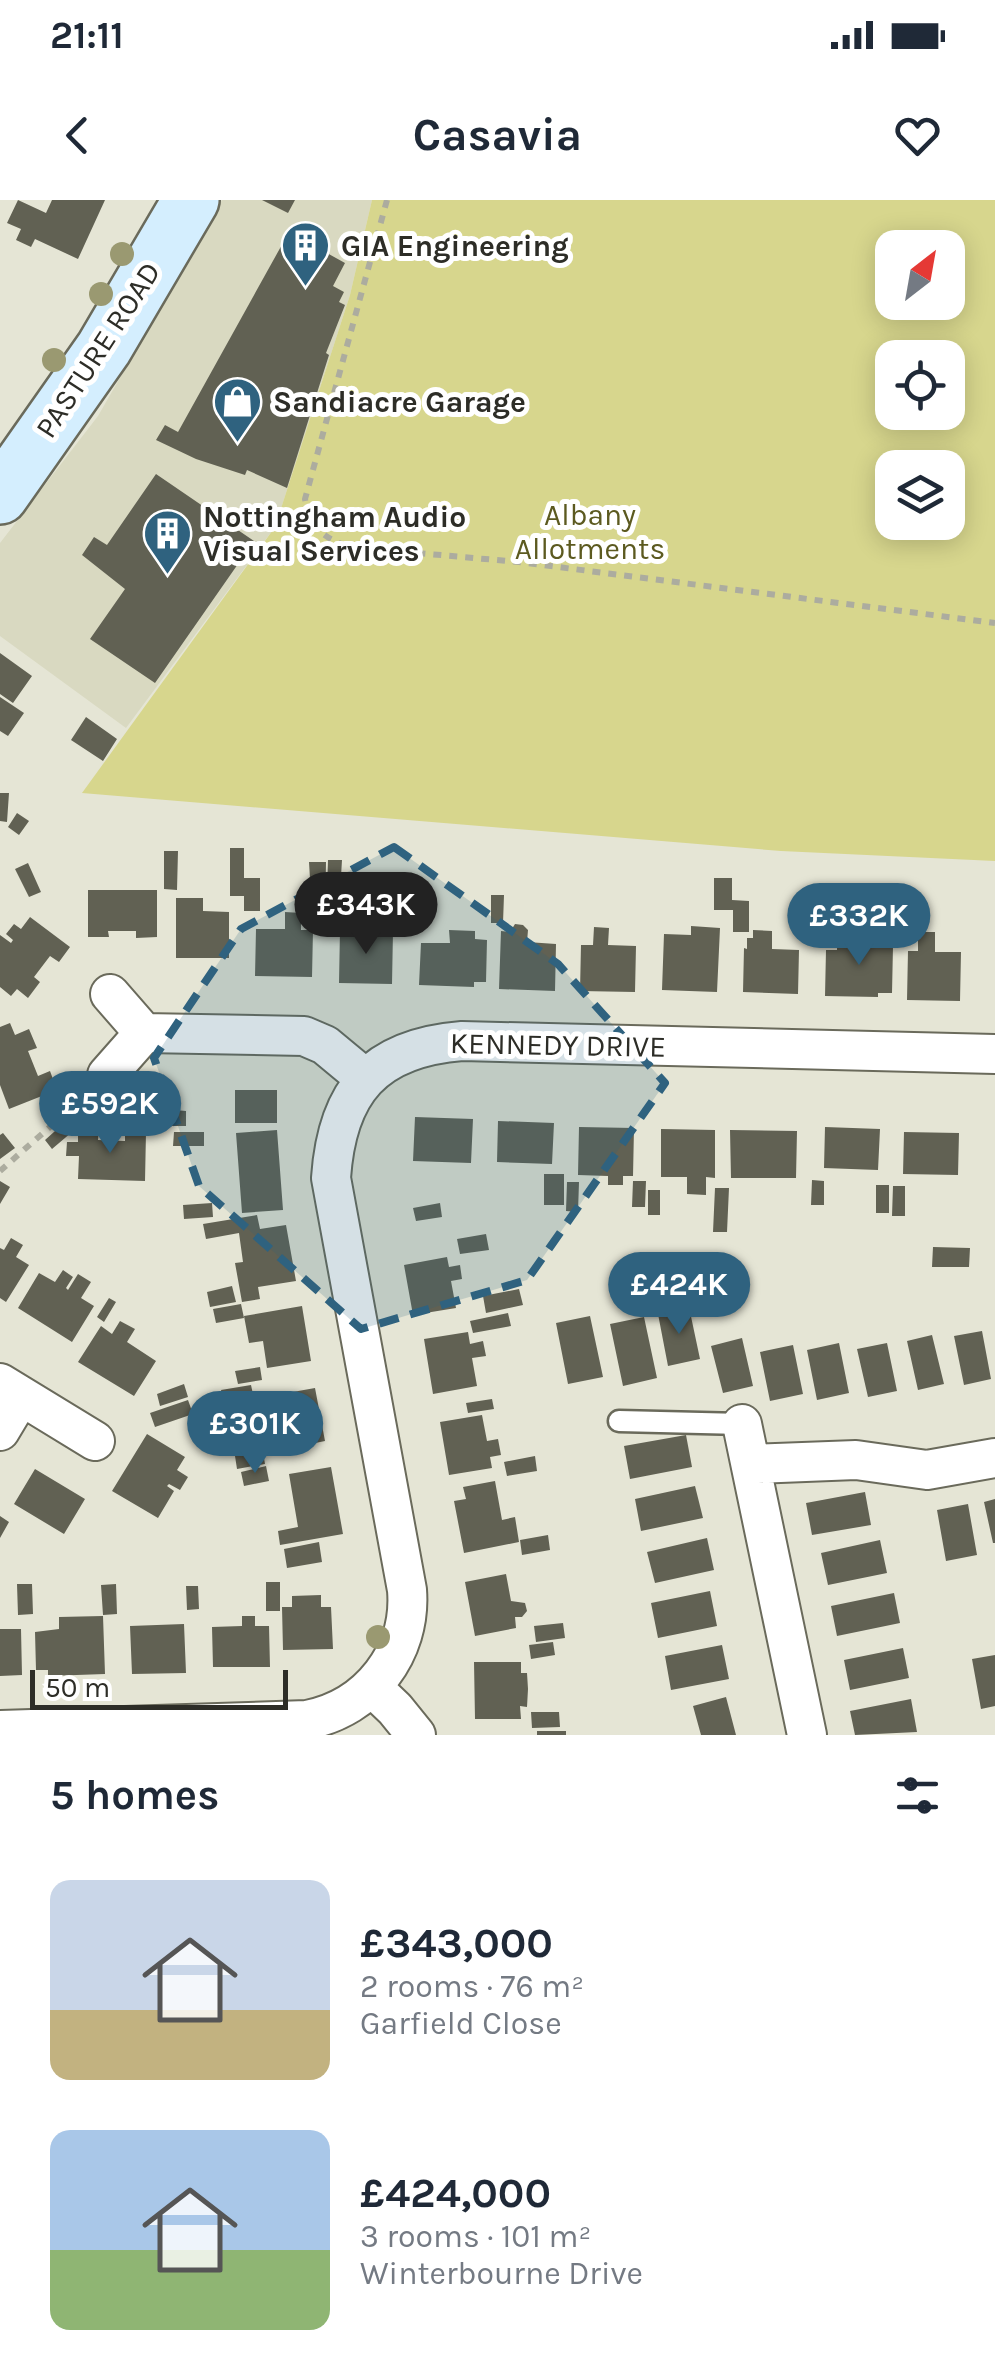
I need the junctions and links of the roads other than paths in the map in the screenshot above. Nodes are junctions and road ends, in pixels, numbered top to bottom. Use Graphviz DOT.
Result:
graph roads {
  1 [pos="192,200"];
  2 [pos="2,489"];
  3 [pos="110,994"];
  4 [pos="144,1033"];
  5 [pos="995,1054"];
  6 [pos="107,1074"];
  7 [pos="366,1079"];
  8 [pos="11,1389"];
  9 [pos="619,1421"];
  10 [pos="742,1424"];
  11 [pos="0,1431"];
  12 [pos="95,1441"];
  13 [pos="995,1458"];
  14 [pos="752,1464"];
  15 [pos="372,1688"];
  16 [pos="0,1730"];
  17 [pos="416,1735"];
  18 [pos="807,1735"];
  1 -- 2 [label="main road, PASTURE ROAD"];
  3 -- 4 [label="street"];
  4 -- 6 [label="street"];
  4 -- 7 [label="street"];
  5 -- 7 [label="street, KENNEDY DRIVE"];
  7 -- 15 [label="street, KENNEDY DRIVE"];
  8 -- 11 [label="street"];
  8 -- 12 [label="street"];
  9 -- 10 [label="lane"];
  10 -- 14 [label="street"];
  13 -- 14 [label="street"];
  14 -- 18 [label="street"];
  15 -- 16 [label="street, KENNEDY DRIVE"];
  15 -- 17 [label="street"];
}
